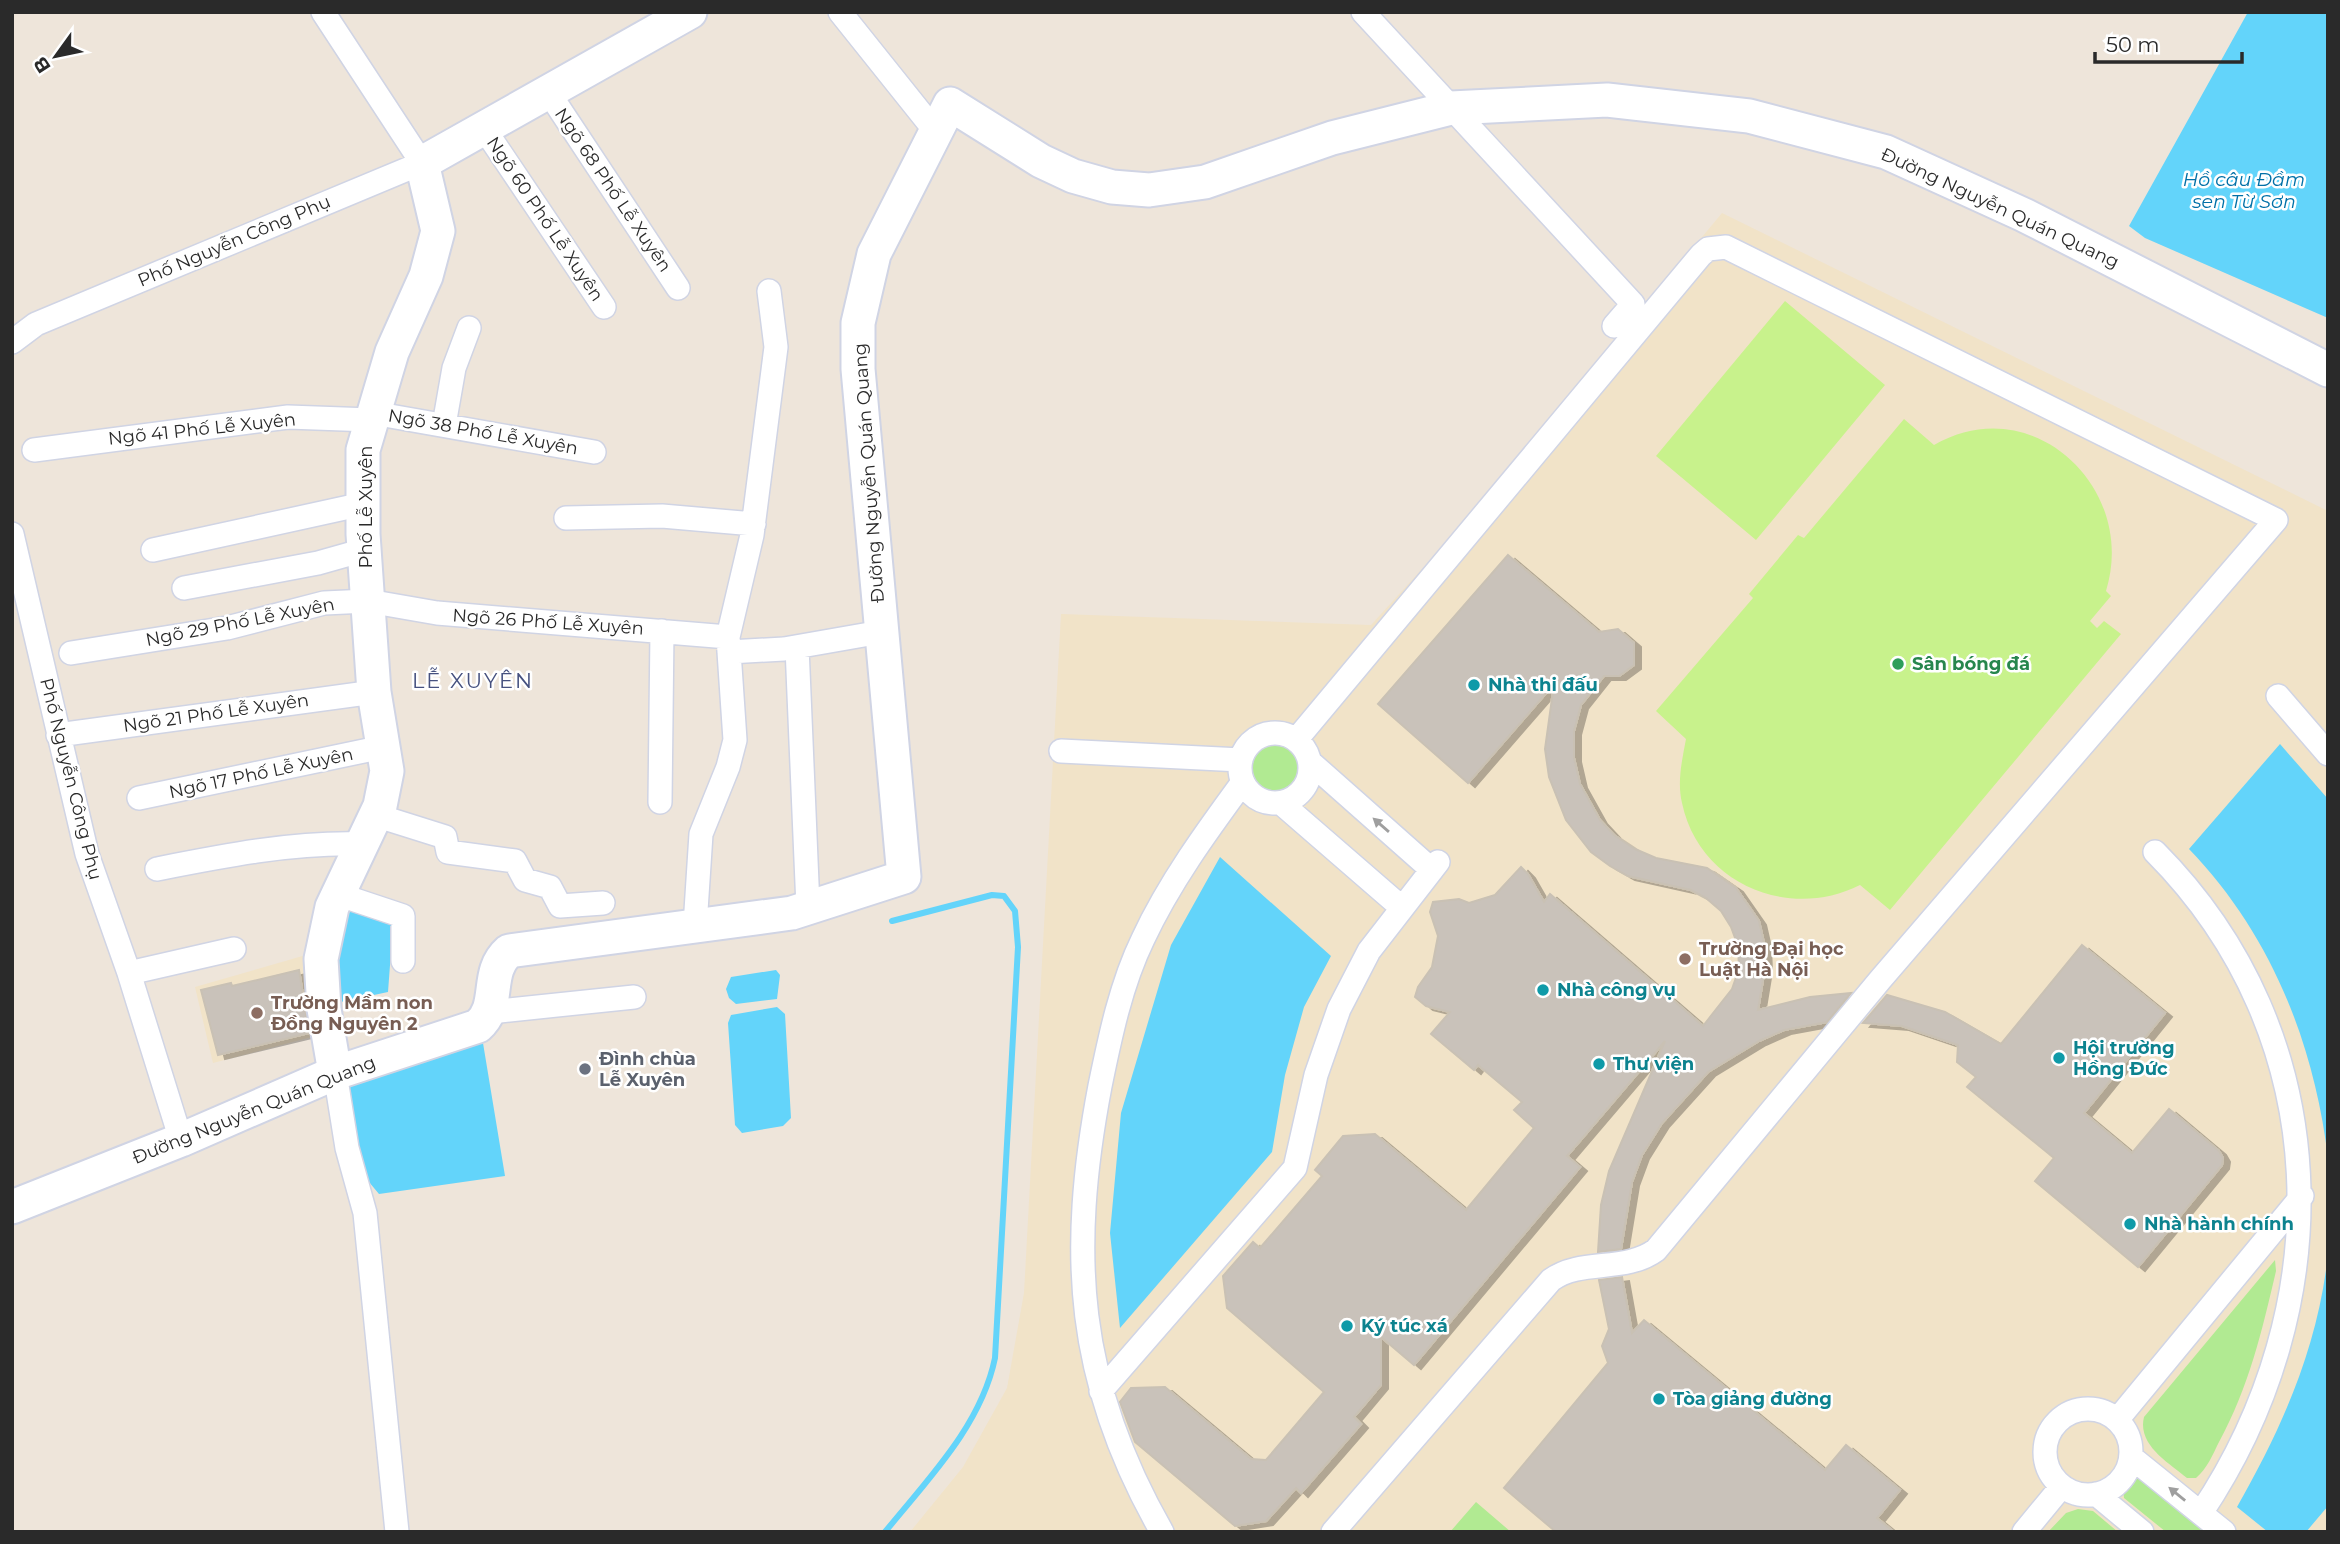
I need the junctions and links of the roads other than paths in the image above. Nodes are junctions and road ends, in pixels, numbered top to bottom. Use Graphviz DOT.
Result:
graph roads {
  1 [pos="323,12"];
  2 [pos="690,12"];
  3 [pos="840,12"];
  4 [pos="1363,12"];
  5 [pos="549,93"];
  6 [pos="1451,108"];
  7 [pos="485,130"];
  8 [pos="936,132"];
  9 [pos="422,163"];
  10 [pos="678,288"];
  11 [pos="769,291"];
  12 [pos="604,307"];
  13 [pos="1614,326"];
  14 [pos="469,328"];
  15 [pos="12,342"];
  16 [pos="2328,370"];
  17 [pos="372,416"];
  18 [pos="444,425"];
  19 [pos="34,450"];
  20 [pos="594,452"];
  21 [pos="363,503"];
  22 [pos="566,518"];
  23 [pos="754,524"];
  24 [pos="12,534"];
  25 [pos="153,550"];
  26 [pos="364,550"];
  27 [pos="184,588"];
  28 [pos="368,601"];
  29 [pos="662,631"];
  30 [pos="881,632"];
  31 [pos="728,644"];
  32 [pos="797,647"];
  33 [pos="71,653"];
  34 [pos="374,692"];
  35 [pos="2278,696"];
  36 [pos="58,735"];
  37 [pos="1296,740"];
  38 [pos="383,747"];
  39 [pos="1061,751"];
  40 [pos="2328,754"];
  41 [pos="1310,762"];
  42 [pos="1242,771"];
  43 [pos="139,798"];
  44 [pos="660,802"];
  45 [pos="1281,803"];
  46 [pos="368,830"];
  47 [pos="2155,852"];
  48 [pos="157,869"];
  49 [pos="337,894"];
  50 [pos="603,903"];
  51 [pos="808,907"];
  52 [pos="1401,907"];
  53 [pos="695,926"];
  54 [pos="234,949"];
  55 [pos="403,961"];
  56 [pos="130,973"];
  57 [pos="634,997"];
  58 [pos="490,1012"];
  59 [pos="335,1073"];
  60 [pos="181,1140"];
  61 [pos="2302,1196"];
  62 [pos="12,1207"];
  63 [pos="1101,1391"];
  64 [pos="2117,1420"];
  65 [pos="2131,1457"];
  66 [pos="2062,1486"];
  67 [pos="2096,1494"];
  68 [pos="2201,1513"];
  69 [pos="397,1532"];
  70 [pos="1162,1532"];
  71 [pos="1333,1532"];
  72 [pos="2024,1532"];
  73 [pos="2142,1532"];
  74 [pos="2224,1532"];
  1 -- 9 [label="street"];
  2 -- 5 [label="street"];
  3 -- 8 [label="street"];
  4 -- 6 [label="street"];
  5 -- 7 [label="street"];
  5 -- 10 [label="street, Ngõ 68 Phố Lễ Xuyên"];
  6 -- 8 [label="street, Đường Nguyễn Quán Quang"];
  6 -- 13 [label="street"];
  6 -- 16 [label="street, Đường Nguyễn Quán Quang"];
  7 -- 9 [label="street"];
  7 -- 12 [label="street, Ngõ 60 Phố Lễ Xuyên"];
  8 -- 30 [label="street, Đường Nguyễn Quán Quang"];
  9 -- 15 [label="street, Phố Nguyễn Công Phụ"];
  9 -- 17 [label="street, Phố Lễ Xuyên"];
  11 -- 23 [label="street"];
  14 -- 18 [label="street"];
  17 -- 18 [label="street, Ngõ 38 Phố Lễ Xuyên"];
  17 -- 19 [label="street, Ngõ 41 Phố Lễ Xuyên"];
  17 -- 21 [label="street, Phố Lễ Xuyên"];
  18 -- 20 [label="street, Ngõ 38 Phố Lễ Xuyên"];
  21 -- 25 [label="street"];
  21 -- 26 [label="street, Phố Lễ Xuyên"];
  22 -- 23 [label="street"];
  23 -- 31 [label="street"];
  24 -- 36 [label="street, Phố Nguyễn Công Phụ"];
  26 -- 27 [label="street"];
  26 -- 28 [label="street, Phố Lễ Xuyên"];
  28 -- 29 [label="street, Ngõ 26 Phố Lễ Xuyên"];
  28 -- 33 [label="street, Ngõ 29 Phố Lễ Xuyên"];
  28 -- 34 [label="street, Phố Lễ Xuyên"];
  29 -- 31 [label="street, Ngõ 26 Phố Lễ Xuyên"];
  29 -- 44 [label="street"];
  30 -- 32 [label="street, Ngõ 26 Phố Lễ Xuyên"];
  30 -- 51 [label="street, Đường Nguyễn Quán Quang"];
  31 -- 32 [label="street, Ngõ 26 Phố Lễ Xuyên"];
  31 -- 53 [label="street"];
  32 -- 51 [label="street"];
  34 -- 36 [label="street, Ngõ 21 Phố Lễ Xuyên"];
  34 -- 38 [label="street, Phố Lễ Xuyên"];
  35 -- 40 [label="street"];
  36 -- 56 [label="street, Phố Nguyễn Công Phụ"];
  37 -- 41 [label="street"];
  37 -- 42 [label="street"];
  37 -- 71 [label="street"];
  38 -- 43 [label="street, Ngõ 17 Phố Lễ Xuyên"];
  38 -- 46 [label="street, Phố Lễ Xuyên"];
  39 -- 42 [label="street"];
  41 -- 45 [label="street"];
  52 -- 41 [label="street, one-way"];
  42 -- 45 [label="street"];
  42 -- 63 [label="street"];
  45 -- 52 [label="street"];
  46 -- 48 [label="street"];
  46 -- 49 [label="street, Phố Lễ Xuyên"];
  46 -- 50 [label="street"];
  47 -- 61 [label="street"];
  49 -- 55 [label="street"];
  49 -- 59 [label="street, Phố Lễ Xuyên"];
  51 -- 53 [label="street, Đường Nguyễn Quán Quang"];
  52 -- 63 [label="street"];
  53 -- 58 [label="street, Đường Nguyễn Quán Quang"];
  54 -- 56 [label="street"];
  56 -- 60 [label="street, Phố Nguyễn Công Phụ"];
  57 -- 58 [label="street"];
  58 -- 59 [label="street, Đường Nguyễn Quán Quang"];
  59 -- 60 [label="street, Đường Nguyễn Quán Quang"];
  59 -- 69 [label="street"];
  60 -- 62 [label="street, Đường Nguyễn Quán Quang"];
  61 -- 64 [label="street"];
  61 -- 68 [label="street"];
  63 -- 70 [label="street"];
  64 -- 65 [label="street"];
  64 -- 66 [label="street"];
  65 -- 67 [label="street"];
  68 -- 65 [label="street, one-way"];
  66 -- 67 [label="street"];
  66 -- 72 [label="street"];
  67 -- 73 [label="street"];
  68 -- 74 [label="street"];
}
